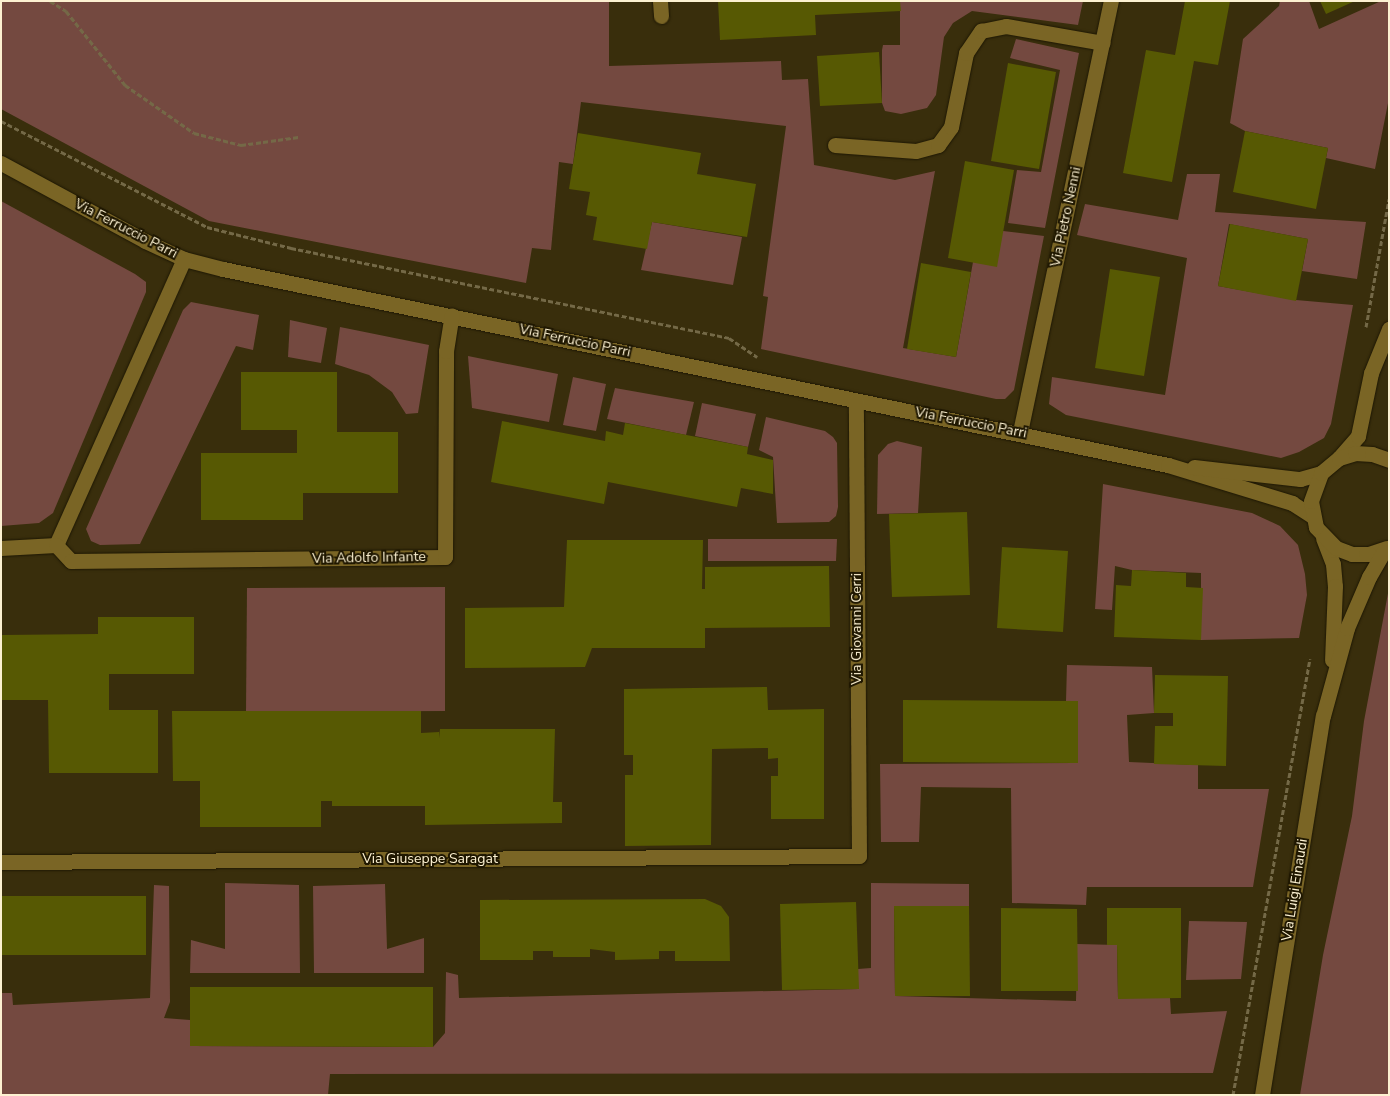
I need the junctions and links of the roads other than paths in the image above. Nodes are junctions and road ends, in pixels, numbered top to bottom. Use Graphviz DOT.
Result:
graph roads {
  1 [pos="1111,1"];
  2 [pos="1103,43"];
  3 [pos="835,144"];
  4 [pos="1,163"];
  5 [pos="184,259"];
  6 [pos="452,315"];
  7 [pos="1389,329"];
  8 [pos="856,401"];
  9 [pos="1020,432"];
  10 [pos="1339,458"];
  11 [pos="1389,460"];
  12 [pos="1168,465"];
  13 [pos="1321,473"];
  14 [pos="1312,516"];
  15 [pos="1323,536"];
  16 [pos="56,546"];
  17 [pos="1,548"];
  18 [pos="1387,548"];
  19 [pos="1331,685"];
  20 [pos="859,856"];
  21 [pos="1,862"];
  22 [pos="1262,1095"];
  1 -- 2 [label="street, Via Pietro Nenni"];
  2 -- 3 [label="street"];
  2 -- 9 [label="street, Via Pietro Nenni"];
  4 -- 5 [label="street, Via Ferruccio Parri"];
  5 -- 6 [label="street, Via Ferruccio Parri"];
  5 -- 16 [label="street"];
  6 -- 8 [label="street, Via Ferruccio Parri"];
  6 -- 16 [label="street, Via Adolfo Infante"];
  7 -- 10 [label="street"];
  8 -- 9 [label="street, Via Ferruccio Parri"];
  8 -- 20 [label="street, Via Giovanni Cerri"];
  9 -- 12 [label="street, Via Ferruccio Parri"];
  10 -- 11 [label="street"];
  10 -- 13 [label="street"];
  12 -- 13 [label="street, Via Ferruccio Parri"];
  12 -- 14 [label="street, Via Ferruccio Parri"];
  13 -- 14 [label="street"];
  14 -- 15 [label="street, Via Luigi Einaudi"];
  15 -- 18 [label="street"];
  15 -- 19 [label="street, Via Luigi Einaudi"];
  16 -- 17 [label="street"];
  18 -- 19 [label="street, Via Luigi Einaudi"];
  19 -- 22 [label="street, Via Luigi Einaudi"];
  20 -- 21 [label="street, Via Giuseppe Saragat"];
}
